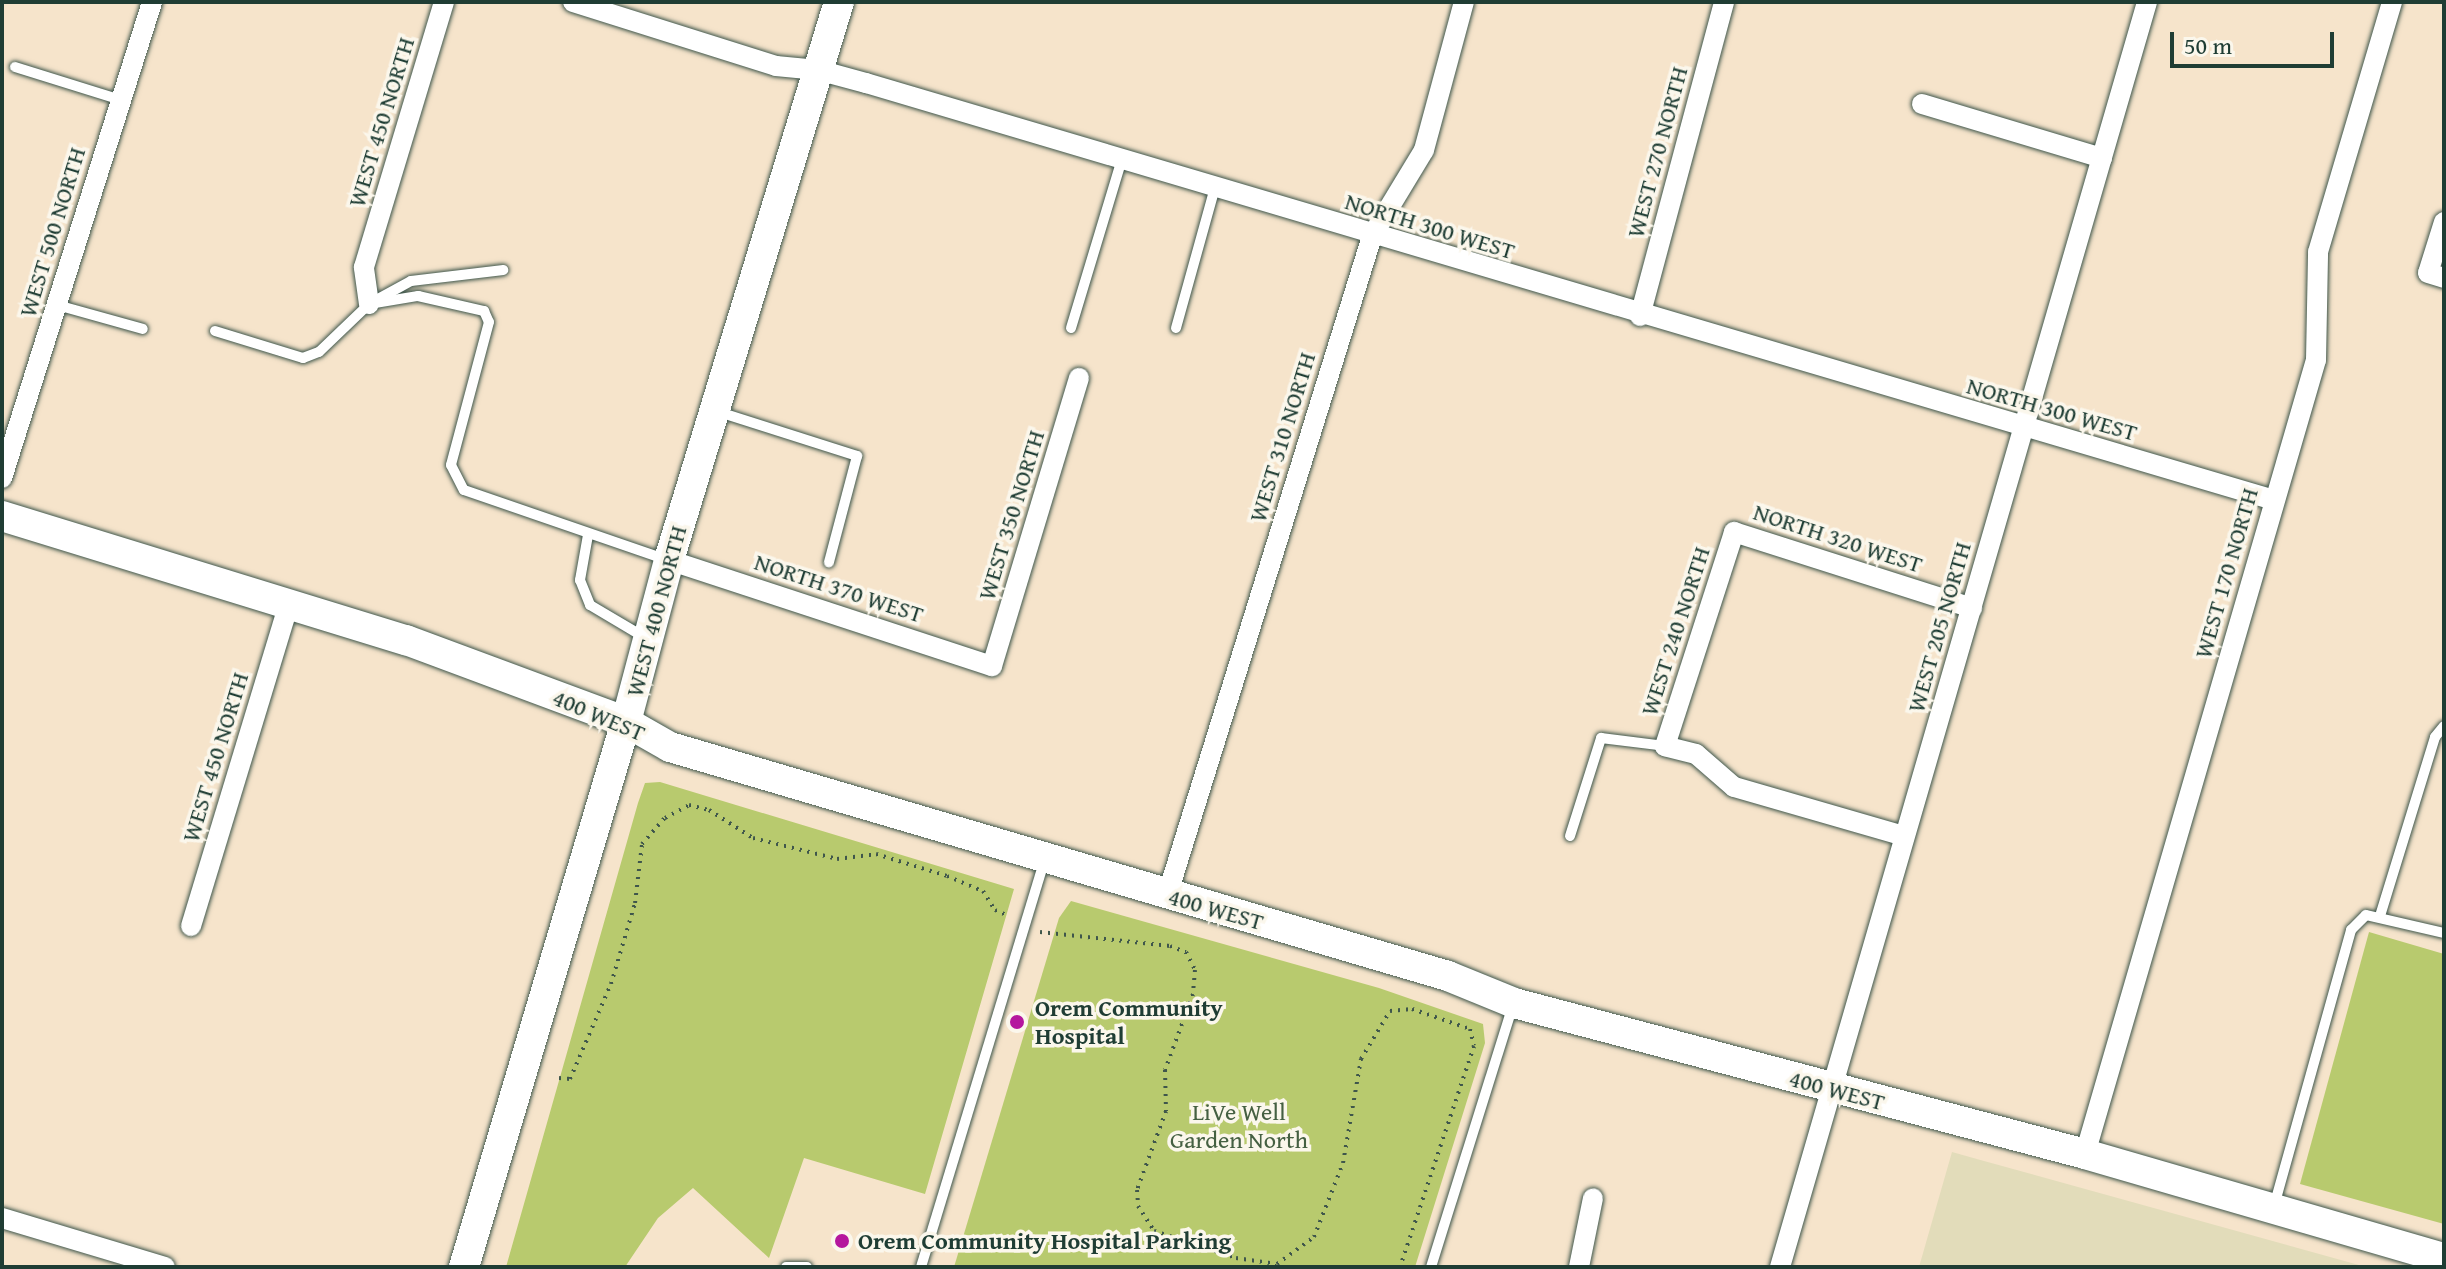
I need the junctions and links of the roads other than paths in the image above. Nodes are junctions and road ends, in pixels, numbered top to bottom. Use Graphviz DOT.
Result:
graph roads {
  1 [pos="152,2"];
  2 [pos="444,2"];
  3 [pos="573,2"];
  4 [pos="839,2"];
  5 [pos="1464,2"];
  6 [pos="1724,2"];
  7 [pos="2147,2"];
  8 [pos="2392,2"];
  9 [pos="15,67"];
  10 [pos="818,70"];
  11 [pos="121,100"];
  12 [pos="1922,104"];
  13 [pos="2102,158"];
  14 [pos="1122,159"];
  15 [pos="1215,187"];
  16 [pos="2444,222"];
  17 [pos="1372,236"];
  18 [pos="503,270"];
  19 [pos="2436,275"];
  20 [pos="369,304"];
  21 [pos="57,305"];
  22 [pos="1640,316"];
  23 [pos="1071,328"];
  24 [pos="1176,328"];
  25 [pos="143,329"];
  26 [pos="215,331"];
  27 [pos="1079,378"];
  28 [pos="713,410"];
  29 [pos="2023,428"];
  30 [pos="2,478"];
  31 [pos="2274,500"];
  32 [pos="2,516"];
  33 [pos="1734,532"];
  34 [pos="588,535"];
  35 [pos="669,560"];
  36 [pos="829,562"];
  37 [pos="289,604"];
  38 [pos="1972,608"];
  39 [pos="649,640"];
  40 [pos="992,666"];
  41 [pos="626,722"];
  42 [pos="2444,726"];
  43 [pos="1665,746"];
  44 [pos="1570,836"];
  45 [pos="1904,836"];
  46 [pos="1045,860"];
  47 [pos="1167,896"];
  48 [pos="2380,916"];
  49 [pos="191,926"];
  50 [pos="2444,933"];
  51 [pos="1514,1003"];
  52 [pos="1833,1089"];
  53 [pos="2085,1154"];
  54 [pos="1593,1198"];
  55 [pos="2273,1208"];
  56 [pos="2,1218"];
  57 [pos="2428,1259"];
  58 [pos="165,1267"];
  59 [pos="464,1267"];
  60 [pos="786,1267"];
  61 [pos="807,1267"];
  62 [pos="921,1267"];
  63 [pos="1431,1267"];
  64 [pos="1579,1267"];
  65 [pos="1780,1267"];
  1 -- 11 [label="street, WEST 500 NORTH"];
  2 -- 20 [label="street, WEST 450 NORTH"];
  3 -- 10 [label="street, NORTH 300 WEST"];
  4 -- 10 [label="main road, WEST 400 NORTH"];
  5 -- 17 [label="street, WEST 310 NORTH"];
  6 -- 22 [label="street, WEST 270 NORTH"];
  7 -- 13 [label="street, WEST 205 NORTH"];
  8 -- 31 [label="street, WEST 170 NORTH"];
  9 -- 11 [label="lane"];
  10 -- 14 [label="street, NORTH 300 WEST"];
  10 -- 28 [label="main road, WEST 400 NORTH"];
  11 -- 21 [label="street, WEST 500 NORTH"];
  12 -- 13 [label="street"];
  13 -- 29 [label="street, WEST 205 NORTH"];
  14 -- 15 [label="street, NORTH 300 WEST"];
  14 -- 23 [label="lane"];
  15 -- 17 [label="street, NORTH 300 WEST"];
  15 -- 24 [label="lane"];
  16 -- 19 [label="street"];
  17 -- 22 [label="street, NORTH 300 WEST"];
  17 -- 47 [label="street, WEST 310 NORTH"];
  18 -- 20 [label="lane"];
  20 -- 26 [label="lane"];
  20 -- 34 [label="lane"];
  21 -- 25 [label="lane"];
  21 -- 30 [label="street, WEST 500 NORTH"];
  22 -- 29 [label="street, NORTH 300 WEST"];
  27 -- 40 [label="street, WEST 350 NORTH"];
  28 -- 35 [label="main road, WEST 400 NORTH"];
  28 -- 36 [label="lane"];
  29 -- 31 [label="street, NORTH 300 WEST"];
  29 -- 38 [label="street, WEST 205 NORTH"];
  31 -- 53 [label="street, WEST 170 NORTH"];
  32 -- 37 [label="main road, 400 WEST"];
  33 -- 38 [label="street, NORTH 320 WEST"];
  33 -- 43 [label="street, WEST 240 NORTH"];
  34 -- 35 [label="lane"];
  34 -- 39 [label="lane"];
  35 -- 39 [label="main road, WEST 400 NORTH"];
  35 -- 40 [label="street, NORTH 370 WEST"];
  37 -- 41 [label="main road, 400 WEST"];
  37 -- 49 [label="street, WEST 450 NORTH"];
  38 -- 45 [label="street, WEST 205 NORTH"];
  39 -- 41 [label="main road, WEST 400 NORTH"];
  41 -- 46 [label="main road, 400 WEST"];
  41 -- 59 [label="main road, WEST 400 NORTH"];
  42 -- 48 [label="lane"];
  43 -- 44 [label="lane"];
  43 -- 45 [label="street"];
  45 -- 52 [label="street, WEST 205 NORTH"];
  46 -- 47 [label="main road, 400 WEST"];
  46 -- 62 [label="lane"];
  47 -- 51 [label="main road, 400 WEST"];
  48 -- 50 [label="lane"];
  48 -- 55 [label="lane"];
  51 -- 52 [label="main road, 400 WEST"];
  51 -- 63 [label="lane"];
  52 -- 53 [label="main road, 400 WEST"];
  52 -- 65 [label="street, WEST 205 NORTH"];
  53 -- 55 [label="main road, 400 WEST"];
  54 -- 64 [label="street"];
  55 -- 57 [label="main road, 400 WEST"];
  56 -- 58 [label="street"];
  60 -- 61 [label="lane"];
}
